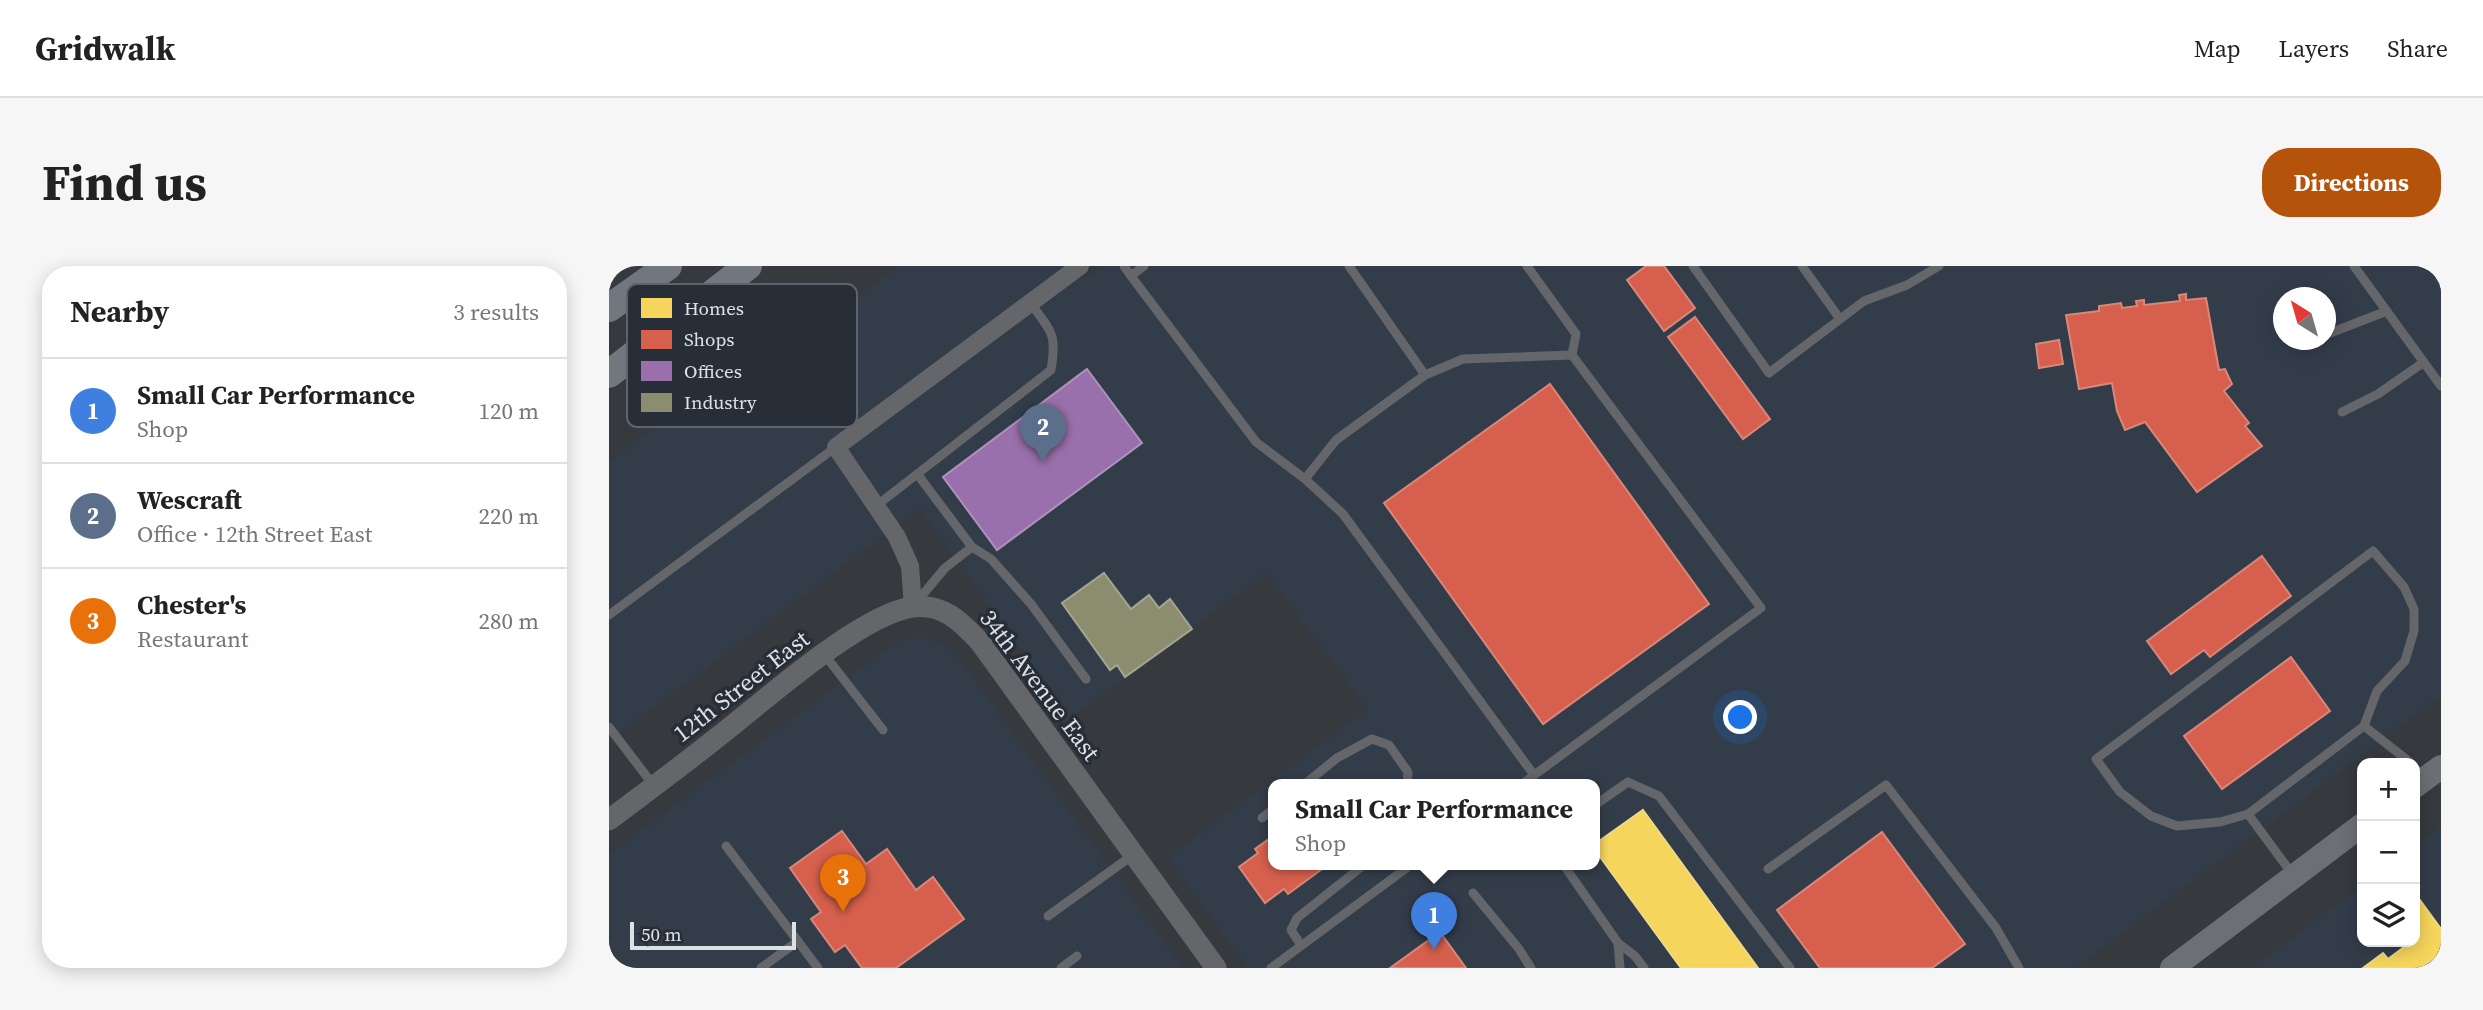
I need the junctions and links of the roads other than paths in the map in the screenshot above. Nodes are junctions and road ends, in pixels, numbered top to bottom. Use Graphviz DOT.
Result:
graph roads {
  1 [pos="668,266"];
  2 [pos="748,266"];
  3 [pos="1080,266"];
  4 [pos="1124,266"];
  5 [pos="1144,266"];
  6 [pos="1349,266"];
  7 [pos="1527,266"];
  8 [pos="1693,266"];
  9 [pos="1802,266"];
  10 [pos="1939,266"];
  11 [pos="2354,266"];
  12 [pos="1131,276"];
  13 [pos="643,284"];
  14 [pos="725,284"];
  15 [pos="627,295"];
  16 [pos="1031,304"];
  17 [pos="609,308"];
  18 [pos="2387,311"];
  19 [pos="1840,319"];
  20 [pos="2336,331"];
  21 [pos="1572,355"];
  22 [pos="627,360"];
  23 [pos="2424,362"];
  24 [pos="609,374"];
  25 [pos="1425,375"];
  26 [pos="2441,386"];
  27 [pos="2342,412"];
  28 [pos="836,447"];
  29 [pos="918,475"];
  30 [pos="1305,478"];
  31 [pos="876,506"];
  32 [pos="972,547"];
  33 [pos="913,607"];
  34 [pos="609,615"];
  35 [pos="824,654"];
  36 [pos="1087,679"];
  37 [pos="2364,726"];
  38 [pos="609,727"];
  39 [pos="883,730"];
  40 [pos="2422,772"];
  41 [pos="1534,775"];
  42 [pos="1311,779"];
  43 [pos="1407,779"];
  44 [pos="1529,779"];
  45 [pos="654,786"];
  46 [pos="1600,802"];
  47 [pos="1268,813"];
  48 [pos="2248,814"];
  49 [pos="1262,818"];
  50 [pos="609,820"];
  51 [pos="2357,829"];
  52 [pos="726,846"];
  53 [pos="1133,855"];
  54 [pos="1768,869"];
  55 [pos="1357,870"];
  56 [pos="1404,870"];
  57 [pos="1567,870"];
  58 [pos="2294,876"];
  59 [pos="1473,893"];
  60 [pos="1048,916"];
  61 [pos="798,941"];
  62 [pos="1618,943"];
  63 [pos="1301,946"];
  64 [pos="1077,956"];
  65 [pos="761,968"];
  66 [pos="818,968"];
  67 [pos="1061,968"];
  68 [pos="1216,968"];
  69 [pos="1271,968"];
  70 [pos="1531,968"];
  71 [pos="1620,968"];
  72 [pos="1644,968"];
  73 [pos="1790,968"];
  74 [pos="2019,968"];
  75 [pos="2172,968"];
  1 -- 13 [label="highway"];
  2 -- 14 [label="highway"];
  3 -- 16 [label="street"];
  4 -- 12 [label="lane"];
  5 -- 12 [label="lane"];
  6 -- 25 [label="lane"];
  7 -- 21 [label="lane"];
  8 -- 19 [label="lane"];
  9 -- 19 [label="lane"];
  10 -- 19 [label="lane"];
  11 -- 18 [label="lane"];
  12 -- 30 [label="lane"];
  15 -- 17 [label="highway"];
  16 -- 28 [label="street"];
  16 -- 29 [label="lane"];
  18 -- 20 [label="lane"];
  18 -- 23 [label="lane"];
  21 -- 25 [label="lane"];
  21 -- 41 [label="lane"];
  22 -- 24 [label="highway"];
  23 -- 26 [label="lane"];
  23 -- 27 [label="lane"];
  25 -- 30 [label="lane"];
  28 -- 31 [label="street"];
  28 -- 34 [label="lane"];
  29 -- 31 [label="lane"];
  29 -- 32 [label="lane"];
  30 -- 41 [label="lane"];
  31 -- 33 [label="street"];
  32 -- 33 [label="lane"];
  32 -- 36 [label="lane"];
  33 -- 35 [label="street, 12th Street East"];
  33 -- 53 [label="street, 34th Avenue East"];
  35 -- 39 [label="lane"];
  35 -- 45 [label="street, 12th Street East"];
  37 -- 40 [label="lane"];
  37 -- 48 [label="lane"];
  37 -- 48 [label="lane"];
  38 -- 45 [label="lane"];
  41 -- 44 [label="lane"];
  42 -- 43 [label="lane"];
  45 -- 50 [label="street, 12th Street East"];
  46 -- 73 [label="lane"];
  47 -- 49 [label="lane"];
  48 -- 58 [label="lane"];
  51 -- 58 [label="main road"];
  52 -- 61 [label="lane"];
  53 -- 60 [label="lane"];
  53 -- 68 [label="street, 34th Avenue East"];
  54 -- 74 [label="lane"];
  55 -- 63 [label="lane"];
  56 -- 63 [label="lane"];
  57 -- 62 [label="lane"];
  58 -- 75 [label="main road"];
  59 -- 70 [label="lane"];
  61 -- 65 [label="lane"];
  61 -- 66 [label="lane"];
  62 -- 71 [label="lane"];
  62 -- 72 [label="lane"];
  63 -- 69 [label="lane"];
  64 -- 67 [label="lane"];
}
